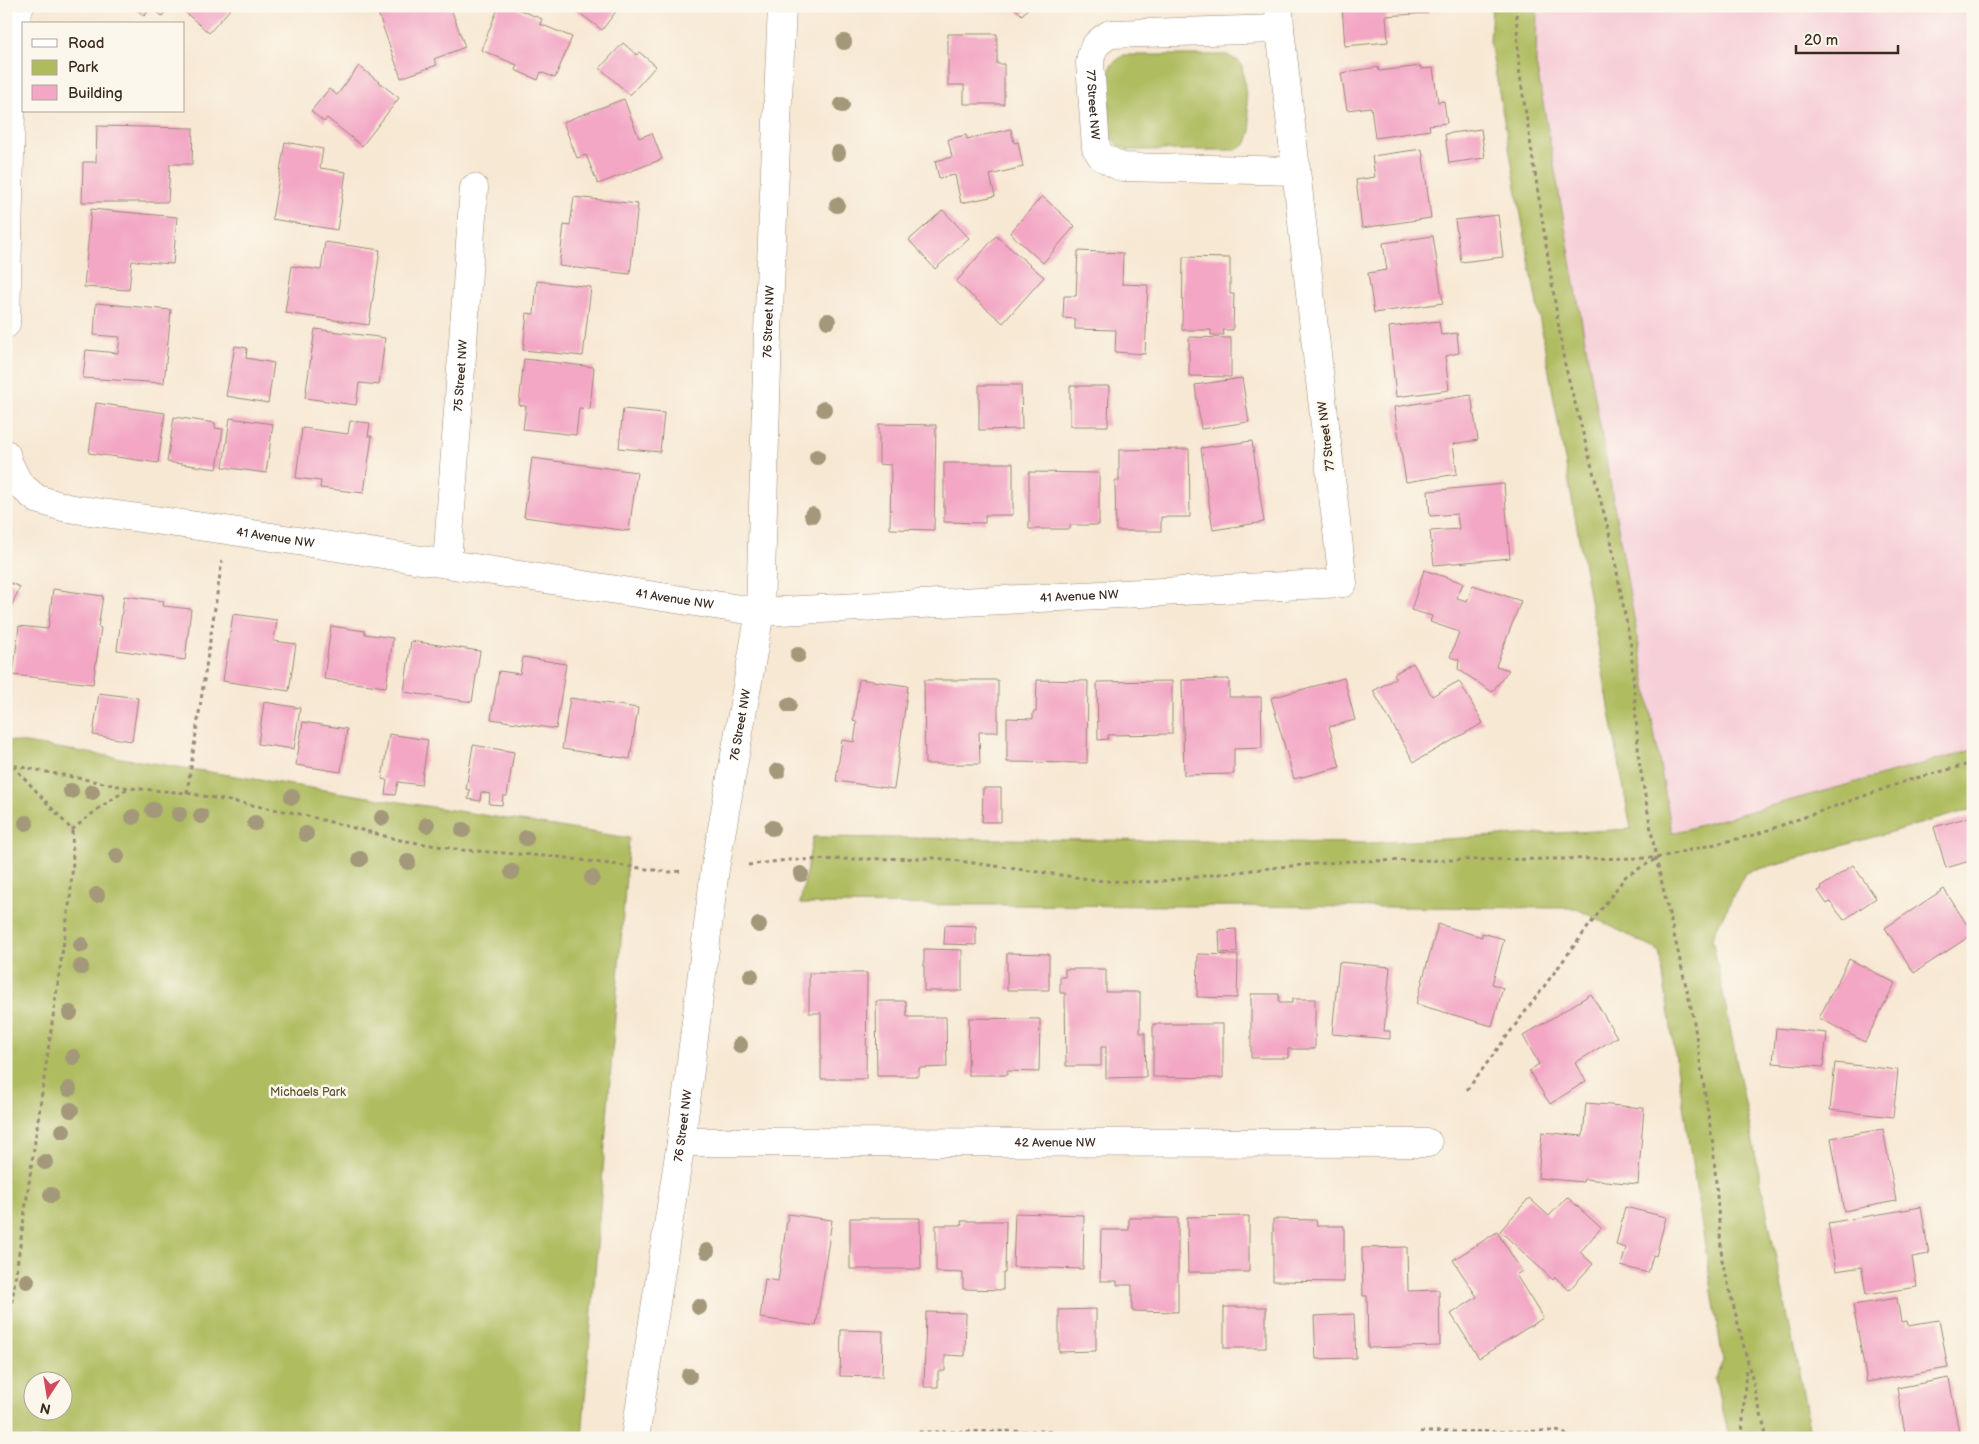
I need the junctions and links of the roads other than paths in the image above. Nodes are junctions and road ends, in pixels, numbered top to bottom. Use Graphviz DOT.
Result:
graph roads {
  1 [pos="782,6"];
  2 [pos="17,17"];
  3 [pos="1280,18"];
  4 [pos="1295,171"];
  5 [pos="474,188"];
  6 [pos="6,324"];
  7 [pos="6,454"];
  8 [pos="447,564"];
  9 [pos="1343,583"];
  10 [pos="760,612"];
  11 [pos="682,1142"];
  12 [pos="1428,1143"];
  13 [pos="635,1438"];
  1 -- 10 [label="street, 76 Street NW"];
  2 -- 6 [label="street"];
  3 -- 4 [label="street, 77 Street NW"];
  3 -- 4 [label="street, 77 Street NW"];
  4 -- 9 [label="street, 77 Street NW"];
  5 -- 8 [label="street, 75 Street NW"];
  7 -- 8 [label="street, 41 Avenue NW"];
  8 -- 10 [label="street, 41 Avenue NW"];
  9 -- 10 [label="street, 41 Avenue NW"];
  10 -- 11 [label="street, 76 Street NW"];
  11 -- 12 [label="street, 42 Avenue NW"];
  11 -- 13 [label="street, 76 Street NW"];
}
